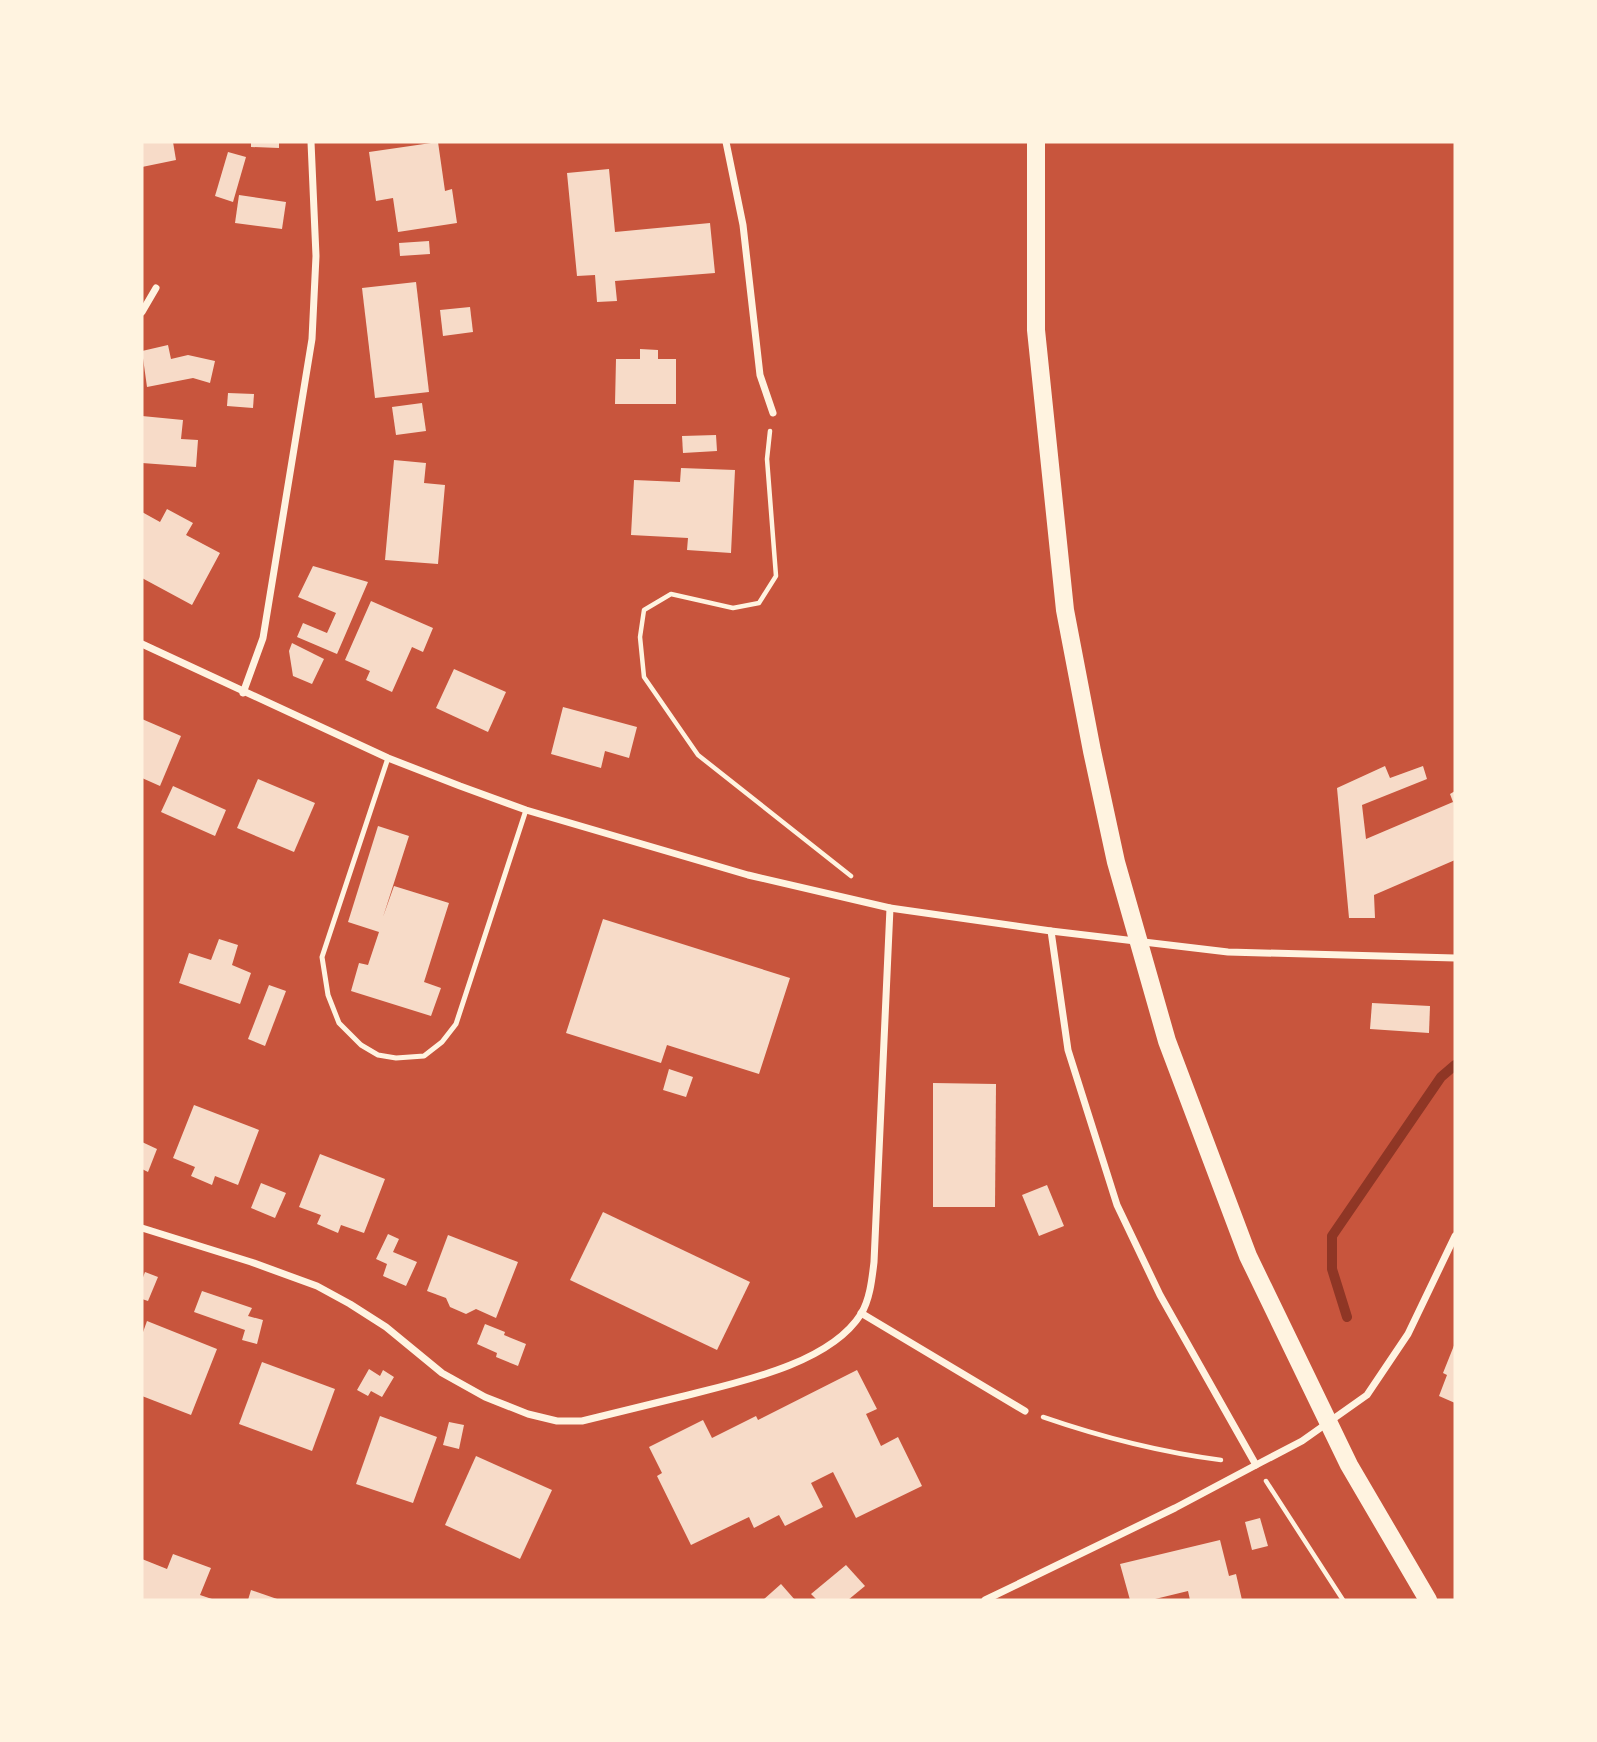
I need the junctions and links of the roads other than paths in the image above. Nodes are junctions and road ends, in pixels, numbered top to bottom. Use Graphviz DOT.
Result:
graph roads {
  1 [pos="311,142"];
  2 [pos="726,142"];
  3 [pos="1036,142"];
  4 [pos="156,288"];
  5 [pos="142,312"];
  6 [pos="773,413"];
  7 [pos="142,644"];
  8 [pos="243,692"];
  9 [pos="388,758"];
  10 [pos="526,810"];
  11 [pos="890,908"];
  12 [pos="1051,931"];
  13 [pos="1455,958"];
  14 [pos="142,1228"];
  15 [pos="1455,1236"];
  16 [pos="861,1313"];
  17 [pos="1025,1410"];
  18 [pos="1256,1465"];
  19 [pos="985,1600"];
  20 [pos="1428,1600"];
  1 -- 8 [label="street"];
  2 -- 6 [label="street"];
  3 -- 20 [label="main road"];
  4 -- 5 [label="street"];
  7 -- 8 [label="street"];
  8 -- 9 [label="street"];
  9 -- 10 [label="street"];
  9 -- 10 [label="lane"];
  10 -- 11 [label="street"];
  11 -- 12 [label="street"];
  11 -- 16 [label="street"];
  12 -- 13 [label="street"];
  12 -- 18 [label="street"];
  14 -- 16 [label="street"];
  15 -- 18 [label="street"];
  16 -- 17 [label="street"];
  18 -- 19 [label="street"];
}
